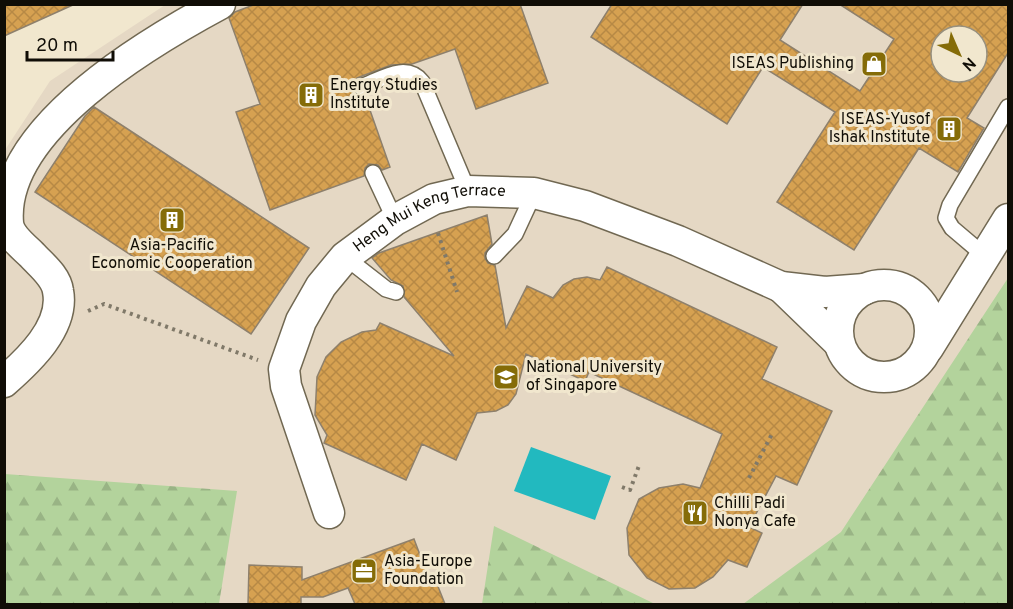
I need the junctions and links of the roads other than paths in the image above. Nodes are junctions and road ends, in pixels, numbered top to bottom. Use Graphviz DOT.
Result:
graph roads {
  1 [pos="220,4"];
  2 [pos="361,87"];
  3 [pos="1008,107"];
  4 [pos="373,173"];
  5 [pos="468,190"];
  6 [pos="534,193"];
  7 [pos="1008,219"];
  8 [pos="394,220"];
  9 [pos="494,256"];
  10 [pos="985,256"];
  11 [pos="345,257"];
  12 [pos="968,281"];
  13 [pos="781,287"];
  14 [pos="865,289"];
  15 [pos="906,291"];
  16 [pos="396,292"];
  17 [pos="838,342"];
  18 [pos="928,348"];
  19 [pos="4,382"];
  20 [pos="329,513"];
  1 -- 19 [label="street"];
  2 -- 5 [label="lane"];
  3 -- 10 [label="lane"];
  4 -- 8 [label="lane"];
  5 -- 6 [label="street, Heng Mui Keng Terrace"];
  5 -- 8 [label="street, Heng Mui Keng Terrace"];
  6 -- 9 [label="lane"];
  6 -- 13 [label="street, Heng Mui Keng Terrace"];
  7 -- 10 [label="street, Heng Mui Keng Terrace"];
  8 -- 11 [label="street, Heng Mui Keng Terrace"];
  10 -- 12 [label="street, Heng Mui Keng Terrace"];
  11 -- 16 [label="lane"];
  11 -- 20 [label="street, Heng Mui Keng Terrace"];
  12 -- 15 [label="street, Heng Mui Keng Terrace"];
  12 -- 18 [label="street, Heng Mui Keng Terrace"];
  13 -- 14 [label="street, Heng Mui Keng Terrace"];
  13 -- 17 [label="street, Heng Mui Keng Terrace"];
  14 -- 15 [label="street, Heng Mui Keng Terrace"];
  14 -- 17 [label="street"];
  15 -- 18 [label="street"];
  17 -- 18 [label="street, Heng Mui Keng Terrace"];
}
